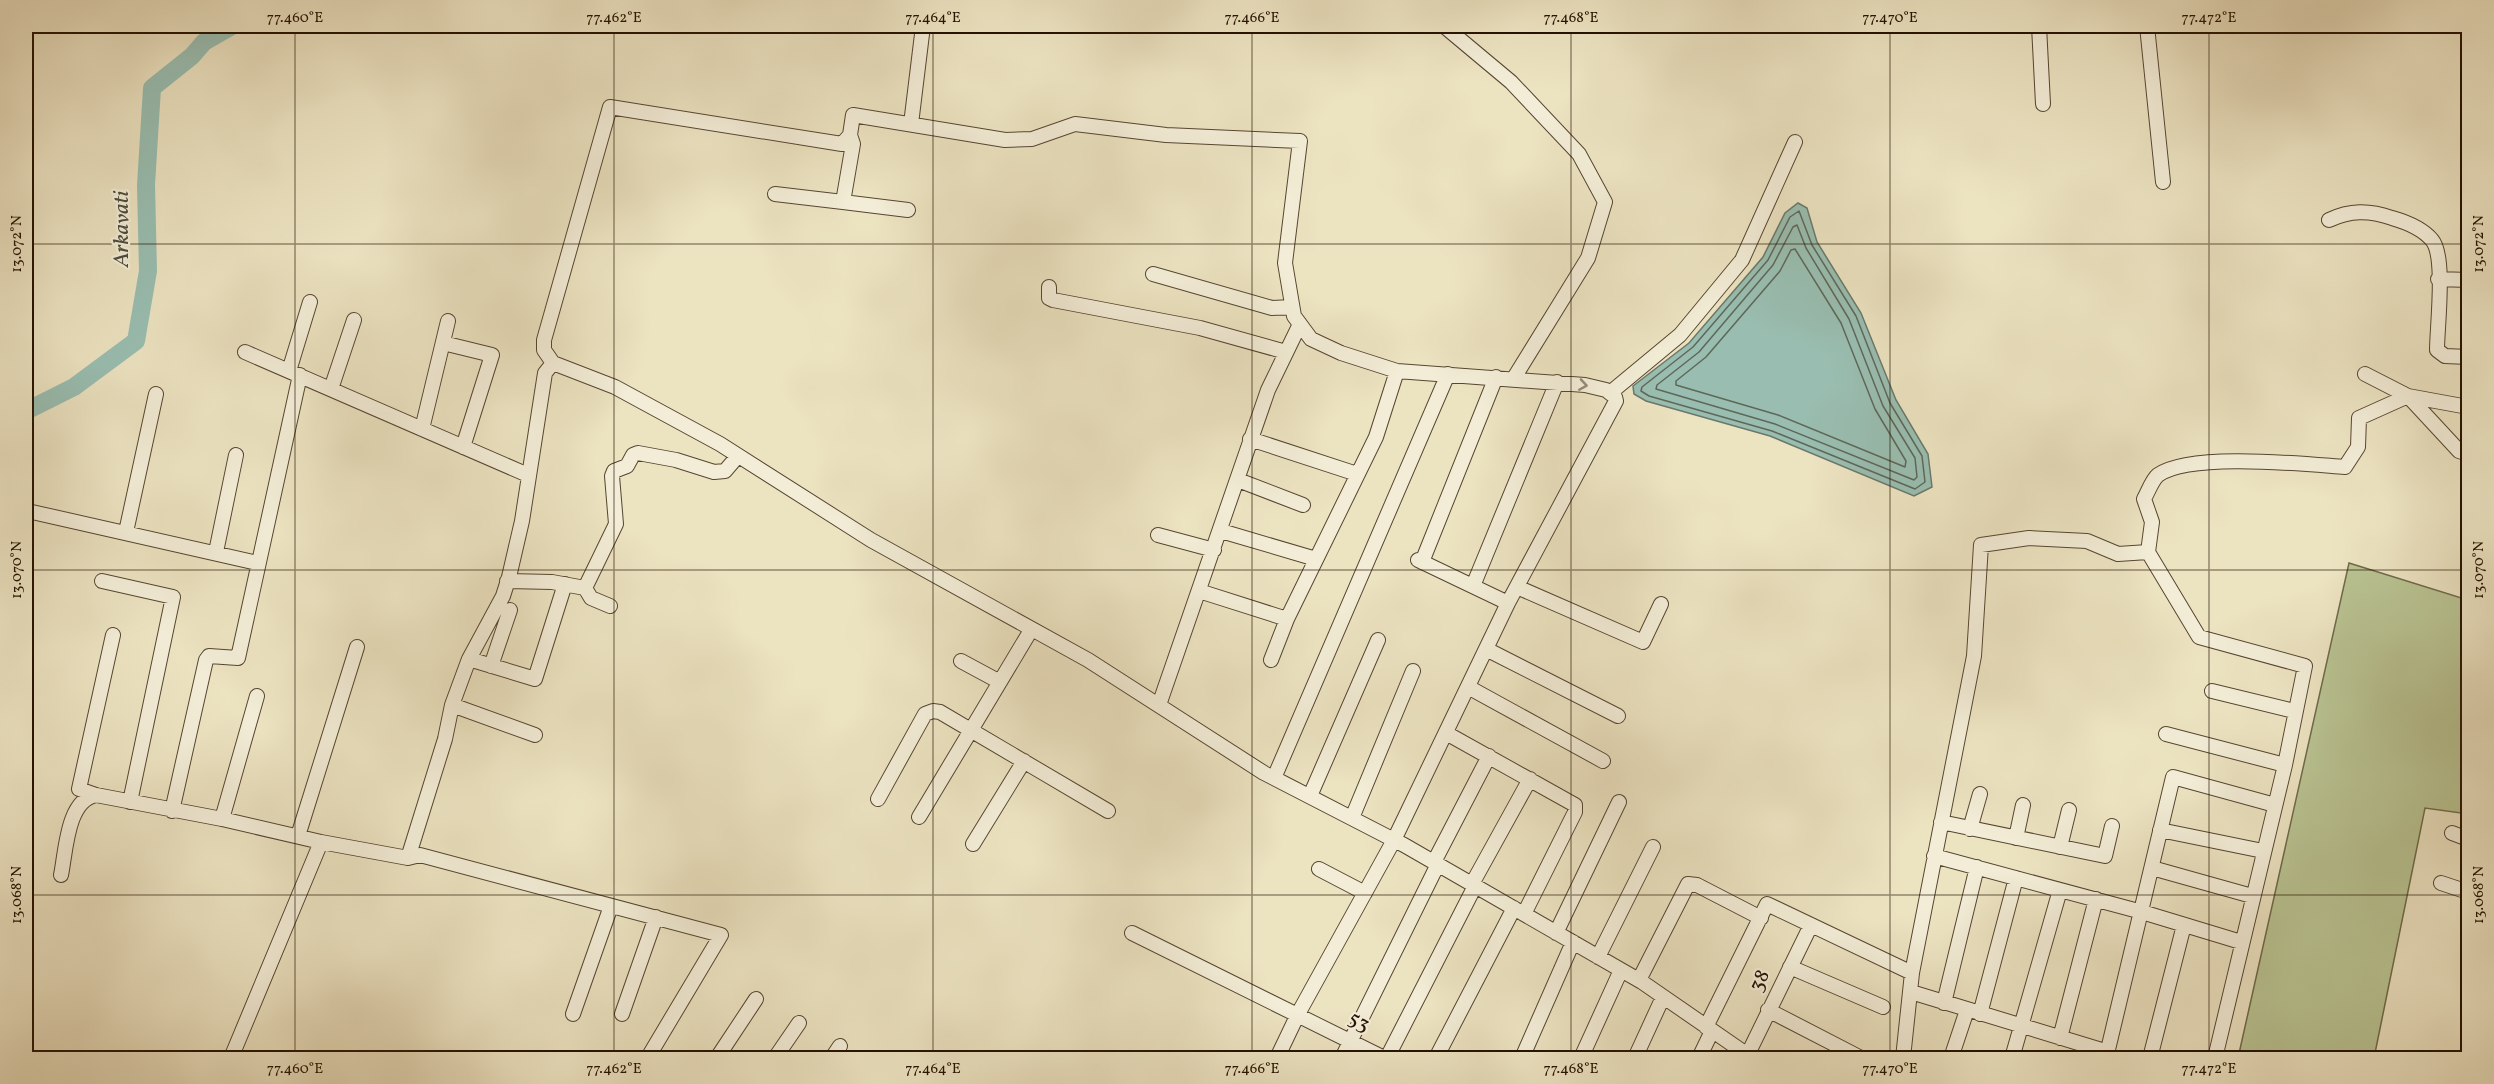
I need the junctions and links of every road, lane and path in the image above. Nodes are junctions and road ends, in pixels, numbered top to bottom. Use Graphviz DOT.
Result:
graph roads {
  1 [pos="923,26"];
  2 [pos="1444,26"];
  3 [pos="2039,26"];
  4 [pos="2147,26"];
  5 [pos="2043,104"];
  6 [pos="911,124"];
  7 [pos="850,135"];
  8 [pos="1796,142"];
  9 [pos="2163,182"];
  10 [pos="775,194"];
  11 [pos="843,202"];
  12 [pos="908,210"];
  13 [pos="2329,220"];
  14 [pos="1153,274"];
  15 [pos="2438,279"];
  16 [pos="2469,280"];
  17 [pos="1049,287"];
  18 [pos="310,302"];
  19 [pos="1292,307"];
  20 [pos="354,320"];
  21 [pos="448,321"];
  22 [pos="1300,324"];
  23 [pos="443,343"];
  24 [pos="245,352"];
  25 [pos="1286,352"];
  26 [pos="2469,357"];
  27 [pos="553,363"];
  28 [pos="1397,371"];
  29 [pos="295,373"];
  30 [pos="1448,374"];
  31 [pos="2365,374"];
  32 [pos="1496,377"];
  33 [pos="1515,378"];
  34 [pos="1557,382"];
  35 [pos="331,389"];
  36 [pos="156,394"];
  37 [pos="2408,396"];
  38 [pos="1613,397"];
  39 [pos="2469,407"];
  40 [pos="422,429"];
  41 [pos="1250,439"];
  42 [pos="463,447"];
  43 [pos="2469,454"];
  44 [pos="236,455"];
  45 [pos="737,457"];
  46 [pos="1357,474"];
  47 [pos="528,475"];
  48 [pos="1238,480"];
  49 [pos="1303,505"];
  50 [pos="32,512"];
  51 [pos="1221,531"];
  52 [pos="126,532"];
  53 [pos="1158,535"];
  54 [pos="1214,550"];
  55 [pos="216,552"];
  56 [pos="2148,552"];
  57 [pos="1316,559"];
  58 [pos="257,563"];
  59 [pos="102,581"];
  60 [pos="507,581"];
  61 [pos="565,584"];
  62 [pos="1473,586"];
  63 [pos="1517,587"];
  64 [pos="585,588"];
  65 [pos="1199,591"];
  66 [pos="1508,603"];
  67 [pos="1661,604"];
  68 [pos="610,606"];
  69 [pos="510,610"];
  70 [pos="1287,619"];
  71 [pos="1031,630"];
  72 [pos="113,635"];
  73 [pos="1378,640"];
  74 [pos="357,647"];
  75 [pos="1486,649"];
  76 [pos="469,659"];
  77 [pos="1272,660"];
  78 [pos="961,661"];
  79 [pos="491,666"];
  80 [pos="1413,671"];
  81 [pos="1000,682"];
  82 [pos="1468,687"];
  83 [pos="2212,691"];
  84 [pos="257,696"];
  85 [pos="452,705"];
  86 [pos="1159,705"];
  87 [pos="2295,711"];
  88 [pos="1618,716"];
  89 [pos="971,730"];
  90 [pos="1446,733"];
  91 [pos="2166,734"];
  92 [pos="536,735"];
  93 [pos="1489,756"];
  94 [pos="1024,761"];
  95 [pos="1603,761"];
  96 [pos="2285,765"];
  97 [pos="1274,778"];
  98 [pos="1530,778"];
  99 [pos="1980,794"];
  100 [pos="96,795"];
  101 [pos="1310,796"];
  102 [pos="878,799"];
  103 [pos="130,802"];
  104 [pos="1619,802"];
  105 [pos="2024,805"];
  106 [pos="2275,805"];
  107 [pos="2069,810"];
  108 [pos="172,811"];
  109 [pos="1108,811"];
  110 [pos="919,817"];
  111 [pos="1352,818"];
  112 [pos="222,819"];
  113 [pos="1941,822"];
  114 [pos="2112,826"];
  115 [pos="1971,829"];
  116 [pos="2160,830"];
  117 [pos="2452,833"];
  118 [pos="298,836"];
  119 [pos="2016,838"];
  120 [pos="2469,839"];
  121 [pos="1394,840"];
  122 [pos="321,842"];
  123 [pos="973,844"];
  124 [pos="1653,847"];
  125 [pos="2060,847"];
  126 [pos="2263,851"];
  127 [pos="1934,856"];
  128 [pos="408,858"];
  129 [pos="1436,863"];
  130 [pos="1977,867"];
  131 [pos="2152,868"];
  132 [pos="1319,869"];
  133 [pos="61,875"];
  134 [pos="2016,878"];
  135 [pos="2441,883"];
  136 [pos="1474,885"];
  137 [pos="2060,890"];
  138 [pos="2469,892"];
  139 [pos="1365,893"];
  140 [pos="2252,896"];
  141 [pos="2096,899"];
  142 [pos="611,906"];
  143 [pos="1519,911"];
  144 [pos="2142,912"];
  145 [pos="656,917"];
  146 [pos="1761,918"];
  147 [pos="1811,925"];
  148 [pos="2184,925"];
  149 [pos="1132,933"];
  150 [pos="1556,933"];
  151 [pos="1572,942"];
  152 [pos="2241,942"];
  153 [pos="1598,957"];
  154 [pos="1790,967"];
  155 [pos="1621,970"];
  156 [pos="1912,973"];
  157 [pos="1639,980"];
  158 [pos="1911,992"];
  159 [pos="1663,997"];
  160 [pos="756,999"];
  161 [pos="1944,1003"];
  162 [pos="1883,1007"];
  163 [pos="1768,1010"];
  164 [pos="1973,1012"];
  165 [pos="573,1014"];
  166 [pos="622,1014"];
  167 [pos="1298,1014"];
  168 [pos="799,1023"];
  169 [pos="2021,1027"];
  170 [pos="1709,1029"];
  171 [pos="2060,1038"];
  172 [pos="1350,1041"];
  173 [pos="840,1046"];
  174 [pos="2107,1055"];
  175 [pos="1750,1057"];
  176 [pos="231,1059"];
  177 [pos="657,1059"];
  178 [pos="717,1059"];
  179 [pos="775,1059"];
  180 [pos="832,1059"];
  181 [pos="1277,1059"];
  182 [pos="1341,1059"];
  183 [pos="1385,1059"];
  184 [pos="1436,1059"];
  185 [pos="1522,1059"];
  186 [pos="1581,1059"];
  187 [pos="1635,1059"];
  188 [pos="1699,1059"];
  189 [pos="1861,1059"];
  190 [pos="1903,1059"];
  191 [pos="1951,1059"];
  192 [pos="2012,1059"];
  193 [pos="2150,1059"];
  194 [pos="2215,1059"];
  1 -- 6 [label="street"];
  2 -- 33 [label="street"];
  3 -- 5 [label="street"];
  4 -- 9 [label="street"];
  6 -- 7 [label="street"];
  6 -- 19 [label="street"];
  7 -- 11 [label="street"];
  7 -- 27 [label="street"];
  8 -- 38 [label="street"];
  10 -- 11 [label="street"];
  11 -- 12 [label="street"];
  13 -- 15 [label="street"];
  14 -- 19 [label="street"];
  15 -- 16 [label="street"];
  15 -- 26 [label="street"];
  17 -- 25 [label="street"];
  18 -- 29 [label="street"];
  19 -- 22 [label="street"];
  20 -- 35 [label="street"];
  21 -- 23 [label="street"];
  22 -- 25 [label="street"];
  22 -- 28 [label="street"];
  23 -- 40 [label="street"];
  23 -- 42 [label="street"];
  24 -- 29 [label="street"];
  25 -- 41 [label="street"];
  27 -- 45 [label="street"];
  27 -- 47 [label="street"];
  28 -- 30 [label="street"];
  28 -- 46 [label="street"];
  29 -- 35 [label="street"];
  29 -- 58 [label="street"];
  30 -- 32 [label="street"];
  30 -- 97 [label="street"];
  31 -- 37 [label="street"];
  32 -- 33 [label="street"];
  32 -- 62 [label="street"];
  33 -- 34 [label="street"];
  34 -- 38 [label="street, one-way"];
  34 -- 62 [label="street"];
  35 -- 40 [label="street"];
  36 -- 52 [label="street"];
  37 -- 39 [label="street"];
  37 -- 43 [label="street"];
  37 -- 56 [label="street"];
  38 -- 63 [label="street"];
  40 -- 42 [label="street"];
  41 -- 46 [label="street"];
  41 -- 48 [label="street"];
  42 -- 47 [label="street"];
  44 -- 55 [label="street"];
  45 -- 64 [label="street"];
  45 -- 71 [label="street"];
  46 -- 57 [label="street"];
  47 -- 60 [label="street"];
  48 -- 49 [label="street"];
  48 -- 51 [label="street"];
  50 -- 52 [label="street"];
  51 -- 54 [label="street"];
  51 -- 57 [label="street"];
  52 -- 55 [label="street"];
  53 -- 54 [label="street"];
  54 -- 65 [label="street"];
  55 -- 58 [label="street"];
  56 -- 87 [label="street"];
  56 -- 113 [label="street"];
  57 -- 70 [label="street"];
  58 -- 108 [label="street"];
  59 -- 103 [label="street"];
  60 -- 61 [label="street"];
  60 -- 76 [label="street"];
  61 -- 64 [label="street"];
  61 -- 79 [label="street"];
  62 -- 66 [label="street"];
  63 -- 66 [label="street"];
  63 -- 67 [label="street"];
  64 -- 68 [label="street"];
  65 -- 70 [label="street"];
  65 -- 86 [label="street"];
  66 -- 75 [label="street"];
  69 -- 79 [label="street"];
  70 -- 77 [label="street"];
  71 -- 81 [label="street"];
  71 -- 86 [label="street"];
  72 -- 100 [label="street"];
  73 -- 101 [label="street"];
  74 -- 118 [label="street"];
  75 -- 82 [label="street"];
  75 -- 88 [label="street"];
  76 -- 79 [label="street"];
  76 -- 85 [label="street"];
  78 -- 81 [label="street"];
  80 -- 111 [label="street"];
  81 -- 89 [label="street"];
  82 -- 90 [label="street"];
  82 -- 95 [label="street"];
  83 -- 87 [label="street"];
  84 -- 112 [label="street"];
  85 -- 92 [label="street"];
  85 -- 128 [label="street"];
  86 -- 97 [label="street"];
  87 -- 96 [label="street"];
  89 -- 94 [label="street"];
  89 -- 102 [label="street"];
  89 -- 110 [label="street"];
  90 -- 93 [label="street"];
  90 -- 121 [label="street"];
  91 -- 96 [label="street"];
  93 -- 98 [label="street"];
  93 -- 129 [label="street"];
  94 -- 109 [label="street"];
  94 -- 123 [label="street"];
  96 -- 106 [label="street"];
  97 -- 101 [label="street"];
  98 -- 136 [label="street"];
  98 -- 143 [label="street"];
  99 -- 115 [label="street"];
  100 -- 103 [label="street"];
  100 -- 133 [label="street"];
  101 -- 111 [label="street"];
  103 -- 108 [label="street"];
  104 -- 150 [label="street"];
  105 -- 119 [label="street"];
  106 -- 116 [label="street"];
  106 -- 126 [label="street"];
  107 -- 125 [label="street"];
  108 -- 112 [label="street"];
  111 -- 121 [label="street"];
  112 -- 118 [label="street"];
  113 -- 115 [label="street"];
  113 -- 127 [label="street"];
  114 -- 125 [label="street"];
  115 -- 119 [label="street"];
  116 -- 126 [label="street"];
  116 -- 131 [label="street"];
  117 -- 120 [label="street"];
  118 -- 122 [label="street"];
  119 -- 125 [label="street"];
  121 -- 129 [label="street"];
  121 -- 139 [label="street"];
  122 -- 128 [label="street"];
  122 -- 176 [label="street"];
  124 -- 153 [label="street"];
  126 -- 140 [label="street"];
  127 -- 130 [label="street"];
  127 -- 156 [label="street"];
  128 -- 142 [label="street"];
  129 -- 136 [label="street"];
  129 -- 172 [label="street"];
  130 -- 134 [label="street"];
  130 -- 161 [label="street"];
  131 -- 140 [label="street"];
  131 -- 144 [label="street"];
  132 -- 139 [label="street"];
  134 -- 137 [label="street"];
  134 -- 164 [label="street"];
  135 -- 138 [label="street"];
  136 -- 143 [label="street"];
  136 -- 183 [label="street"];
  137 -- 141 [label="street"];
  137 -- 169 [label="street"];
  139 -- 167 [label="street"];
  140 -- 152 [label="street"];
  141 -- 144 [label="street"];
  141 -- 171 [label="street"];
  142 -- 145 [label="street"];
  142 -- 165 [label="street"];
  143 -- 150 [label="street"];
  143 -- 184 [label="street"];
  144 -- 148 [label="street"];
  144 -- 174 [label="street"];
  145 -- 166 [label="street"];
  145 -- 177 [label="street"];
  146 -- 147 [label="street"];
  146 -- 157 [label="street"];
  146 -- 170 [label="street"];
  147 -- 154 [label="street, 38"];
  147 -- 156 [label="street"];
  148 -- 152 [label="street"];
  148 -- 193 [label="street"];
  149 -- 167 [label="street, 53"];
  150 -- 151 [label="street"];
  151 -- 153 [label="street"];
  151 -- 185 [label="street"];
  152 -- 194 [label="street"];
  153 -- 155 [label="street"];
  154 -- 162 [label="street"];
  154 -- 163 [label="street, 38"];
  155 -- 157 [label="street"];
  155 -- 186 [label="street"];
  156 -- 158 [label="street"];
  157 -- 159 [label="street"];
  158 -- 161 [label="street"];
  158 -- 190 [label="street"];
  159 -- 170 [label="street"];
  159 -- 187 [label="street"];
  160 -- 178 [label="street"];
  161 -- 164 [label="street"];
  163 -- 175 [label="street, 38"];
  163 -- 189 [label="street"];
  164 -- 169 [label="street"];
  164 -- 191 [label="street"];
  167 -- 172 [label="street, 53"];
  167 -- 181 [label="street"];
  168 -- 179 [label="street"];
  169 -- 171 [label="street"];
  169 -- 192 [label="street"];
  170 -- 175 [label="street"];
  170 -- 188 [label="street"];
  171 -- 174 [label="street"];
  172 -- 182 [label="street"];
  172 -- 183 [label="street, 53"];
  173 -- 180 [label="street"];
}
